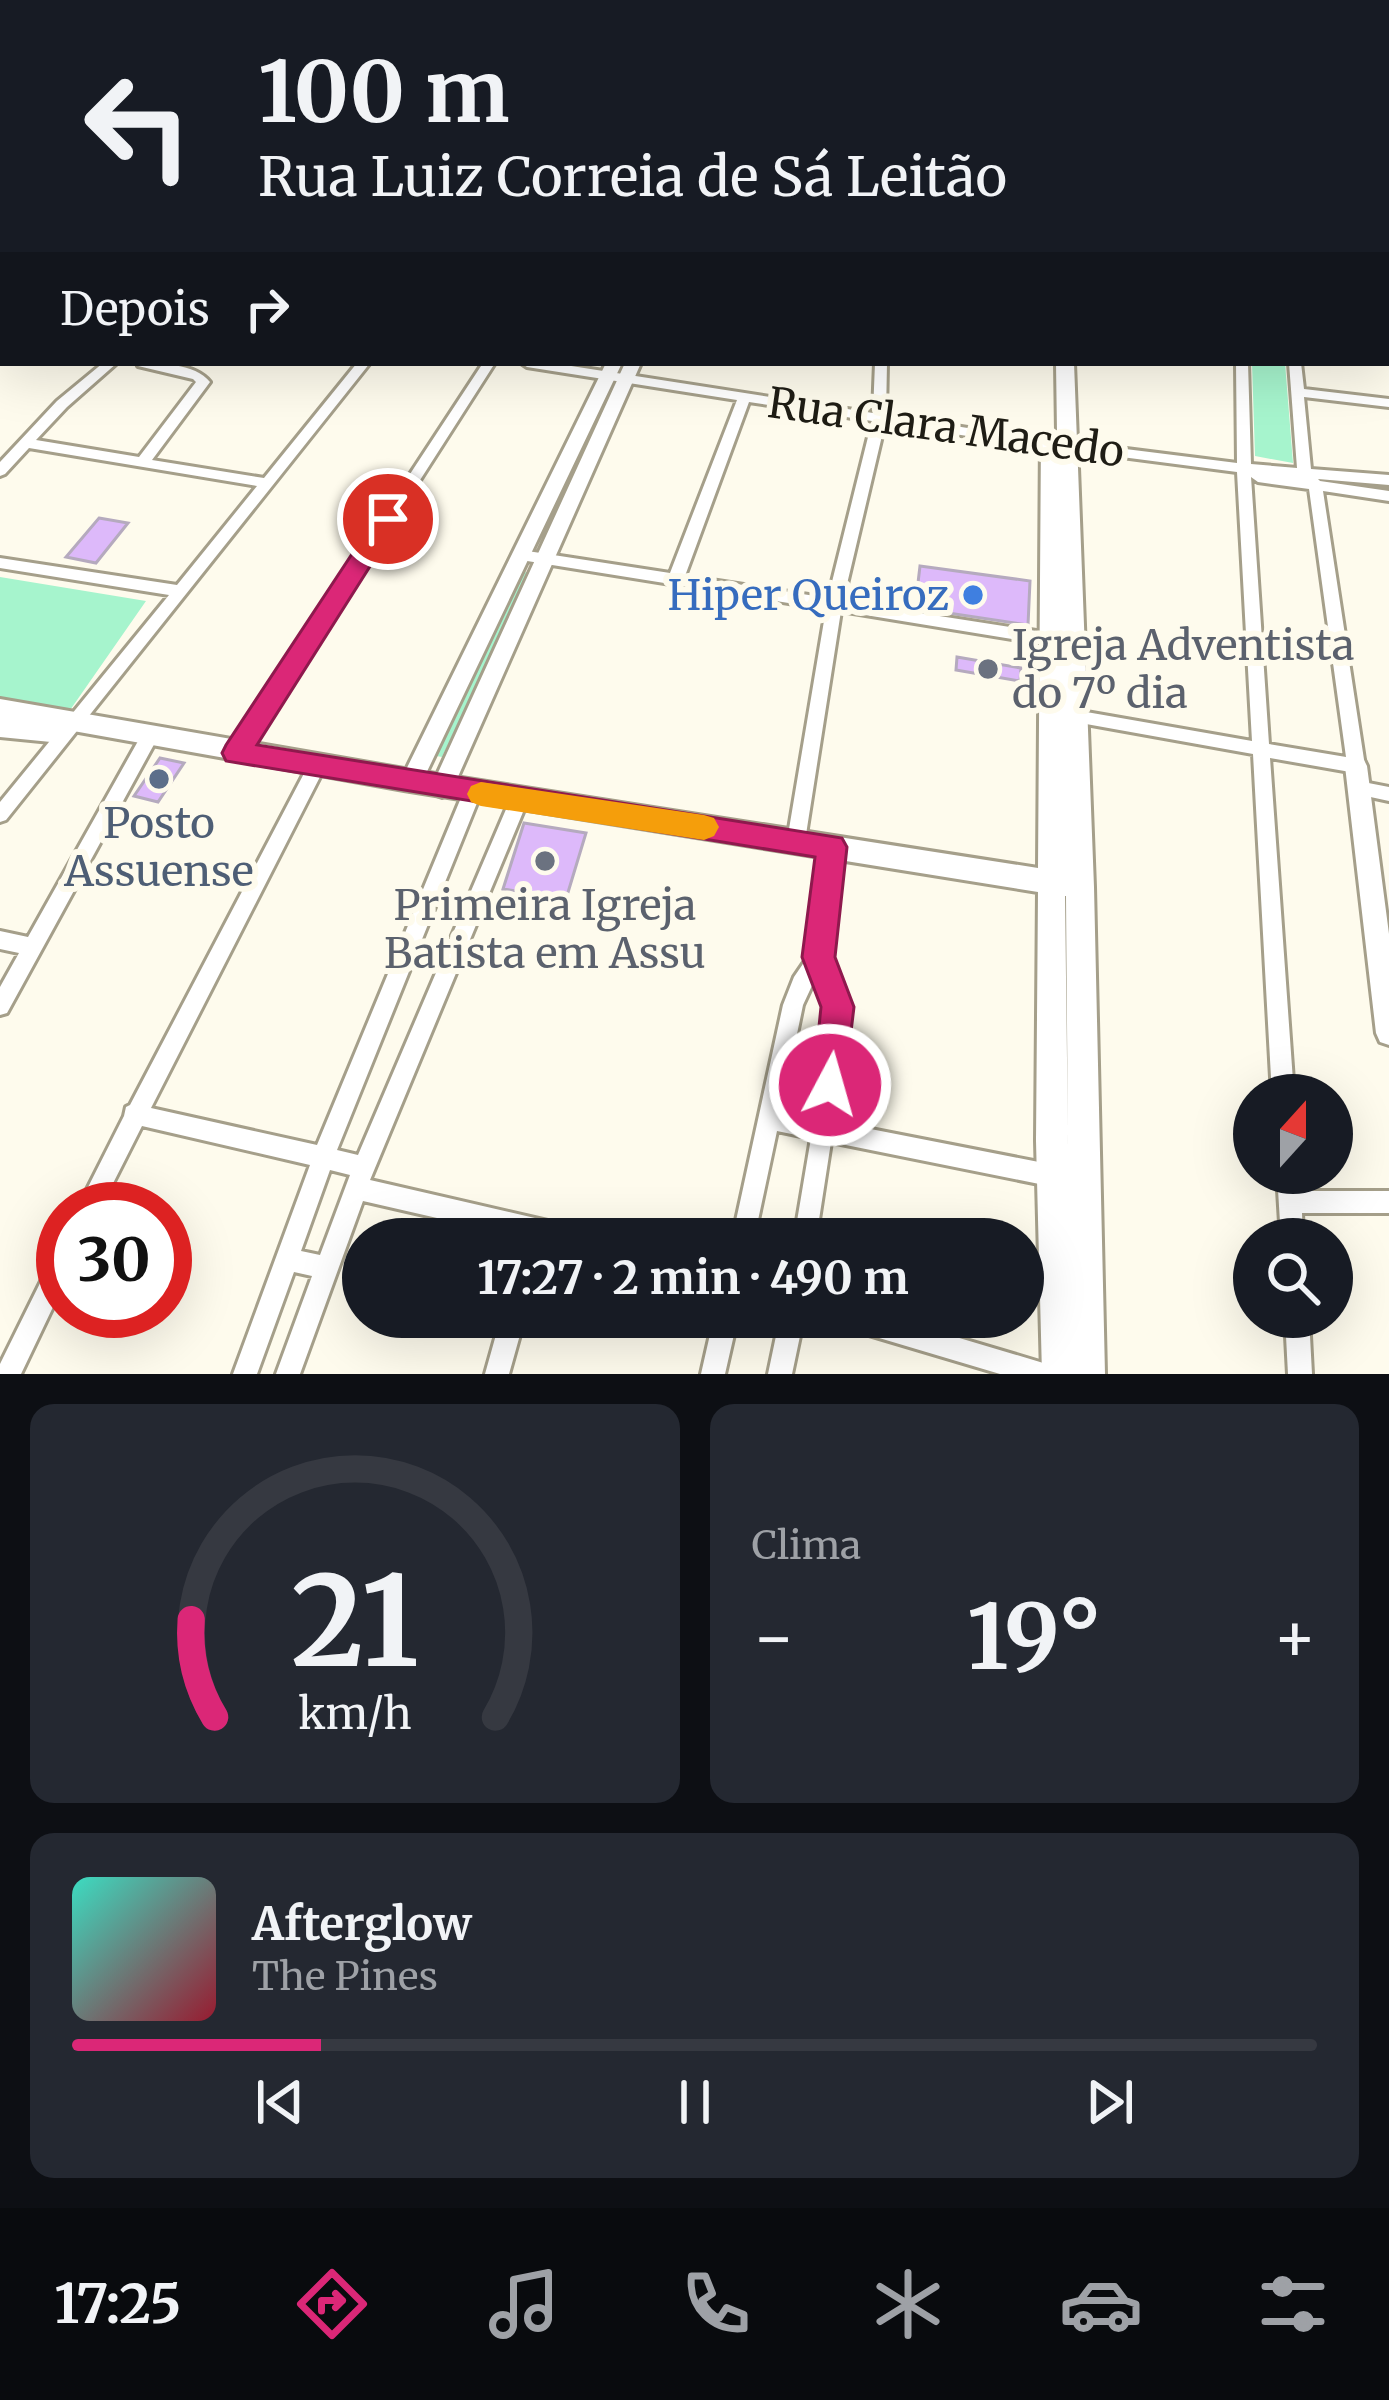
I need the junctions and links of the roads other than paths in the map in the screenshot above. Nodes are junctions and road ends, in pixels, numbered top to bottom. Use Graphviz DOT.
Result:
graph roads {
  1 [pos="107,366"];
  2 [pos="156,366"];
  3 [pos="362,366"];
  4 [pos="487,366"];
  5 [pos="567,366"];
  6 [pos="880,366"];
  7 [pos="1050,366"];
  8 [pos="1065,366"];
  9 [pos="1242,366"];
  10 [pos="1295,366"];
  11 [pos="620,370"];
  12 [pos="1298,392"];
  13 [pos="744,398"];
  14 [pos="1389,403"];
  15 [pos="879,420"];
  16 [pos="26,443"];
  17 [pos="1059,443"];
  18 [pos="143,463"];
  19 [pos="1244,470"];
  20 [pos="0,471"];
  21 [pos="1310,477"];
  22 [pos="1389,480"];
  23 [pos="265,483"];
  24 [pos="1389,496"];
  25 [pos="531,557"];
  26 [pos="0,562"];
  27 [pos="675,581"];
  28 [pos="181,591"];
  29 [pos="834,608"];
  30 [pos="1048,639"];
  31 [pos="0,708"];
  32 [pos="1075,716"];
  33 [pos="0,727"];
  34 [pos="71,728"];
  35 [pos="148,739"];
  36 [pos="1260,749"];
  37 [pos="236,753"];
  38 [pos="316,766"];
  39 [pos="1357,777"];
  40 [pos="411,782"];
  41 [pos="442,788"];
  42 [pos="472,793"];
  43 [pos="1389,794"];
  44 [pos="519,800"];
  45 [pos="0,814"];
  46 [pos="796,841"];
  47 [pos="832,847"];
  48 [pos="1066,885"];
  49 [pos="0,940"];
  50 [pos="34,947"];
  51 [pos="818,957"];
  52 [pos="0,1006"];
  53 [pos="1389,1033"];
  54 [pos="1282,1074"];
  55 [pos="134,1114"];
  56 [pos="768,1119"];
  57 [pos="824,1130"];
  58 [pos="324,1156"];
  59 [pos="1054,1176"];
  60 [pos="360,1177"];
  61 [pos="101,1182"];
  62 [pos="1289,1194"];
  63 [pos="1290,1202"];
  64 [pos="1389,1202"];
  65 [pos="487,1218"];
  66 [pos="747,1218"];
  67 [pos="809,1218"];
  68 [pos="1291,1218"];
  69 [pos="287,1258"];
  70 [pos="327,1268"];
  71 [pos="36,1316"];
  72 [pos="507,1338"];
  73 [pos="721,1338"];
  74 [pos="788,1338"];
  75 [pos="919,1338"];
  76 [pos="1298,1338"];
  77 [pos="8,1374"];
  78 [pos="245,1374"];
  79 [pos="288,1374"];
  80 [pos="497,1374"];
  81 [pos="713,1374"];
  82 [pos="780,1374"];
  83 [pos="1040,1374"];
  84 [pos="1060,1374"];
  85 [pos="1087,1374"];
  86 [pos="1300,1374"];
  1 -- 16 [label="street"];
  2 -- 18 [label="street"];
  3 -- 23 [label="street"];
  4 -- 37 [label="street"];
  5 -- 11 [label="street, Rua Clara Macedo"];
  6 -- 15 [label="street"];
  7 -- 17 [label="main road"];
  8 -- 17 [label="main road"];
  9 -- 19 [label="street"];
  10 -- 12 [label="street"];
  11 -- 13 [label="street, Rua Clara Macedo"];
  11 -- 25 [label="street"];
  12 -- 14 [label="street"];
  12 -- 21 [label="street"];
  13 -- 15 [label="street, Rua Clara Macedo"];
  13 -- 27 [label="street"];
  15 -- 17 [label="street, Rua Clara Macedo"];
  15 -- 29 [label="street"];
  16 -- 18 [label="street"];
  16 -- 20 [label="street"];
  17 -- 19 [label="street, Rua Clara Macedo"];
  17 -- 30 [label="main road"];
  17 -- 32 [label="main road"];
  18 -- 23 [label="street"];
  19 -- 21 [label="street, Rua Clara Macedo"];
  19 -- 36 [label="street"];
  21 -- 22 [label="street, Rua Clara Macedo"];
  21 -- 24 [label="street, Rua Clara Macedo"];
  21 -- 39 [label="street"];
  23 -- 28 [label="street"];
  25 -- 27 [label="street"];
  25 -- 40 [label="street"];
  25 -- 41 [label="street"];
  26 -- 28 [label="street"];
  27 -- 29 [label="street"];
  28 -- 34 [label="street"];
  29 -- 30 [label="street"];
  29 -- 46 [label="street"];
  30 -- 48 [label="main road"];
  31 -- 34 [label="main road"];
  32 -- 36 [label="street"];
  32 -- 48 [label="main road"];
  33 -- 34 [label="main road"];
  34 -- 35 [label="main road"];
  34 -- 45 [label="street"];
  35 -- 37 [label="main road"];
  35 -- 50 [label="street"];
  36 -- 39 [label="street"];
  36 -- 54 [label="street"];
  37 -- 38 [label="main road"];
  38 -- 40 [label="main road"];
  38 -- 55 [label="street"];
  39 -- 43 [label="street"];
  39 -- 53 [label="street"];
  40 -- 41 [label="main road"];
  41 -- 42 [label="main road"];
  42 -- 44 [label="main road"];
  42 -- 58 [label="street"];
  44 -- 46 [label="main road"];
  44 -- 60 [label="street"];
  46 -- 47 [label="main road"];
  47 -- 48 [label="main road"];
  47 -- 51 [label="street"];
  48 -- 59 [label="main road"];
  48 -- 85 [label="main road"];
  49 -- 50 [label="street"];
  50 -- 52 [label="street"];
  51 -- 56 [label="street"];
  51 -- 57 [label="street"];
  55 -- 58 [label="street"];
  55 -- 61 [label="street"];
  56 -- 57 [label="street"];
  56 -- 66 [label="street"];
  57 -- 59 [label="street"];
  57 -- 67 [label="street"];
  58 -- 60 [label="street"];
  58 -- 69 [label="street"];
  59 -- 84 [label="main road"];
  60 -- 65 [label="street"];
  60 -- 70 [label="street"];
  62 -- 63 [label="street"];
  63 -- 64 [label="street"];
  63 -- 68 [label="street"];
  69 -- 70 [label="street"];
  69 -- 78 [label="street"];
  70 -- 79 [label="street"];
  71 -- 77 [label="street"];
  72 -- 80 [label="street"];
  73 -- 81 [label="street"];
  74 -- 82 [label="street"];
  75 -- 83 [label="street"];
  76 -- 86 [label="street"];
}
